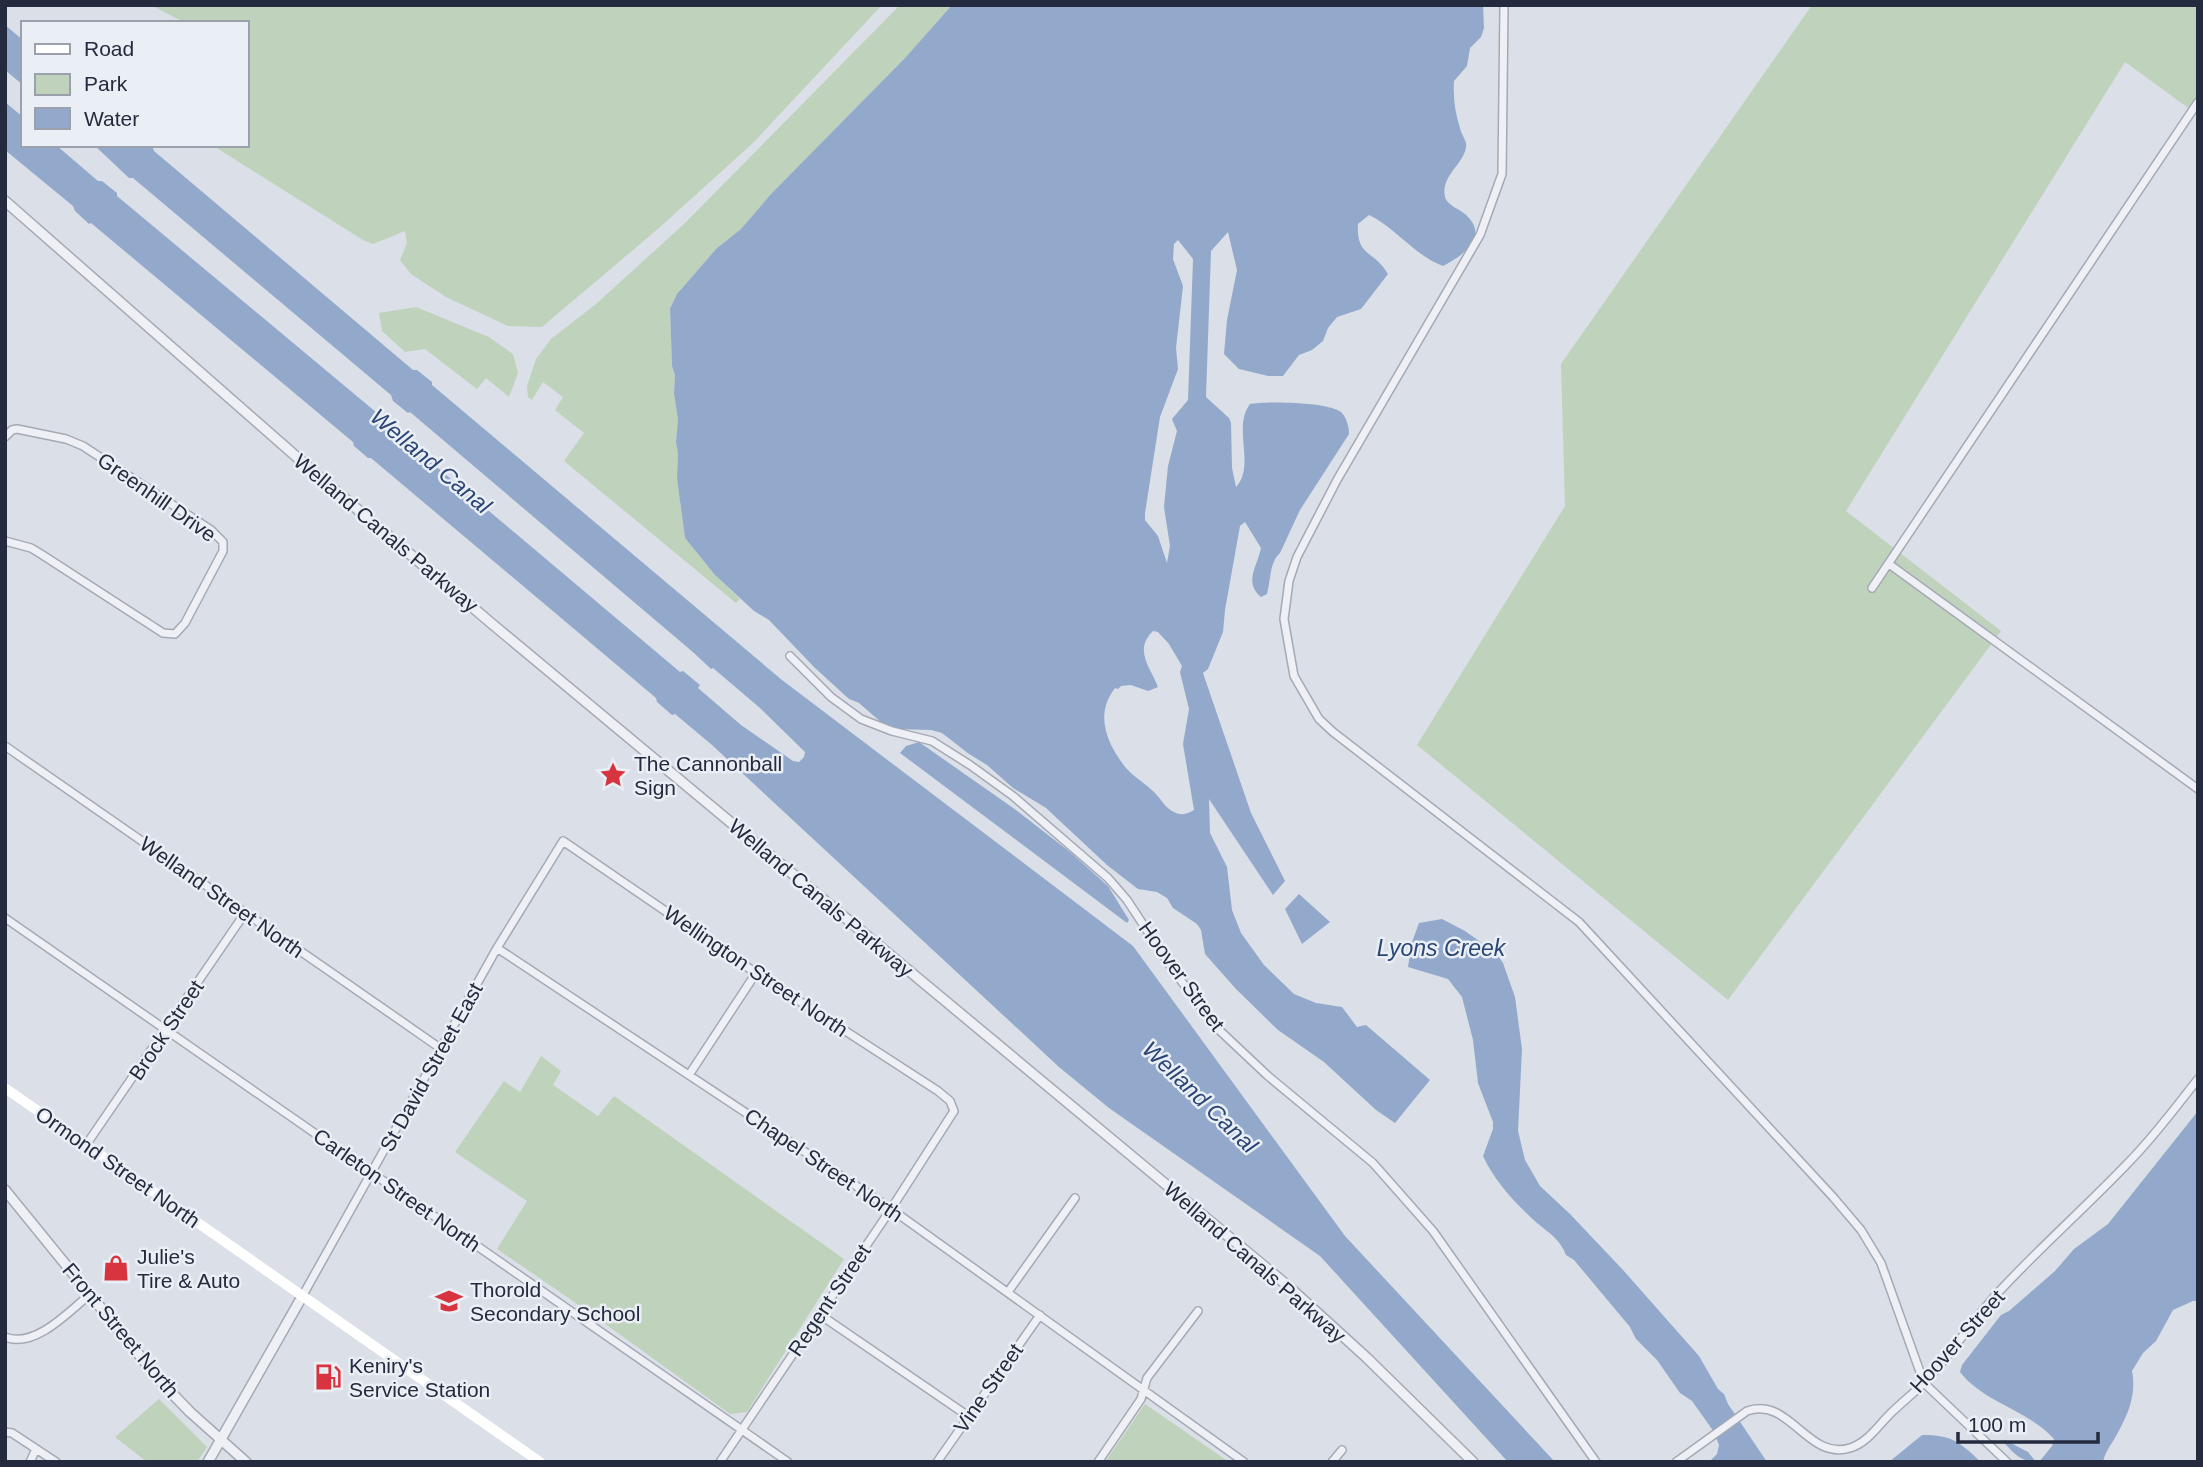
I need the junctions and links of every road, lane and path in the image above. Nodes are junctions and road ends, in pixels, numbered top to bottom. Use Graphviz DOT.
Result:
graph roads {
  1 [pos="1504,5"];
  2 [pos="2198,102"];
  3 [pos="5,201"];
  4 [pos="6,435"];
  5 [pos="5,541"];
  6 [pos="1889,564"];
  7 [pos="1872,588"];
  8 [pos="790,656"];
  9 [pos="5,746"];
  10 [pos="2198,789"];
  11 [pos="563,841"];
  12 [pos="245,913"];
  13 [pos="5,918"];
  14 [pos="497,948"];
  15 [pos="756,973"];
  16 [pos="167,1030"];
  17 [pos="440,1048"];
  18 [pos="689,1075"];
  19 [pos="2198,1079"];
  20 [pos="5,1088"];
  21 [pos="950,1101"];
  22 [pos="86,1145"];
  23 [pos="373,1173"];
  24 [pos="5,1190"];
  25 [pos="1075,1198"];
  26 [pos="891,1209"];
  27 [pos="1009,1292"];
  28 [pos="90,1294"];
  29 [pos="303,1295"];
  30 [pos="1198,1311"];
  31 [pos="819,1314"];
  32 [pos="1040,1315"];
  33 [pos="5,1337"];
  34 [pos="1924,1383"];
  35 [pos="1146,1390"];
  36 [pos="968,1416"];
  37 [pos="742,1430"];
  38 [pos="5,1432"];
  39 [pos="220,1440"];
  40 [pos="36,1449"];
  41 [pos="1342,1451"];
  42 [pos="30,1462"];
  43 [pos="55,1462"];
  44 [pos="208,1462"];
  45 [pos="246,1462"];
  46 [pos="540,1462"];
  47 [pos="720,1462"];
  48 [pos="788,1462"];
  49 [pos="937,1462"];
  50 [pos="1098,1462"];
  51 [pos="1244,1462"];
  52 [pos="1332,1462"];
  53 [pos="1473,1462"];
  54 [pos="1597,1462"];
  55 [pos="1676,1462"];
  56 [pos="2007,1462"];
  1 -- 34 [label="street"];
  2 -- 6 [label="street"];
  3 -- 53 [label="street, Welland Canals Parkway"];
  4 -- 5 [label="street, Greenhill Drive"];
  6 -- 7 [label="street"];
  6 -- 10 [label="street"];
  8 -- 54 [label="street, Hoover Street"];
  9 -- 12 [label="street, Welland Street North"];
  11 -- 14 [label="street, St David Street East"];
  11 -- 15 [label="street, Wellington Street North"];
  12 -- 16 [label="street, Brock Street"];
  12 -- 17 [label="street, Welland Street North"];
  13 -- 16 [label="street, Carleton Street North"];
  14 -- 17 [label="street, St David Street East"];
  14 -- 18 [label="street, Chapel Street North"];
  15 -- 18 [label="street"];
  15 -- 21 [label="street, Wellington Street North"];
  16 -- 22 [label="street, Brock Street"];
  16 -- 23 [label="street, Carleton Street North"];
  17 -- 23 [label="street, St David Street East"];
  18 -- 26 [label="street, Chapel Street North"];
  19 -- 34 [label="street, Hoover Street"];
  20 -- 22 [label="main road, Ormond Street North"];
  21 -- 26 [label="street, Regent Street"];
  22 -- 29 [label="main road, Ormond Street North"];
  23 -- 29 [label="street, St David Street East"];
  23 -- 37 [label="street, Carleton Street North"];
  24 -- 28 [label="street, Front Street North"];
  25 -- 27 [label="street"];
  26 -- 27 [label="street, Chapel Street North"];
  26 -- 31 [label="street, Regent Street"];
  27 -- 32 [label="street, Chapel Street North"];
  28 -- 33 [label="street"];
  28 -- 39 [label="street, Front Street North"];
  29 -- 39 [label="street"];
  29 -- 46 [label="main road, Ormond Street North"];
  30 -- 35 [label="street"];
  31 -- 36 [label="street"];
  31 -- 37 [label="street, Regent Street"];
  32 -- 35 [label="street, Chapel Street North"];
  32 -- 36 [label="street, Vine Street"];
  34 -- 55 [label="street, Hoover Street"];
  34 -- 56 [label="street"];
  35 -- 50 [label="street"];
  35 -- 51 [label="street, Chapel Street North"];
  36 -- 49 [label="street, Vine Street"];
  37 -- 47 [label="street, Regent Street"];
  37 -- 48 [label="street, Carleton Street North"];
  38 -- 40 [label="street"];
  39 -- 44 [label="street"];
  39 -- 45 [label="street, Front Street North"];
  40 -- 42 [label="street"];
  40 -- 43 [label="street"];
  41 -- 52 [label="street"];
}
